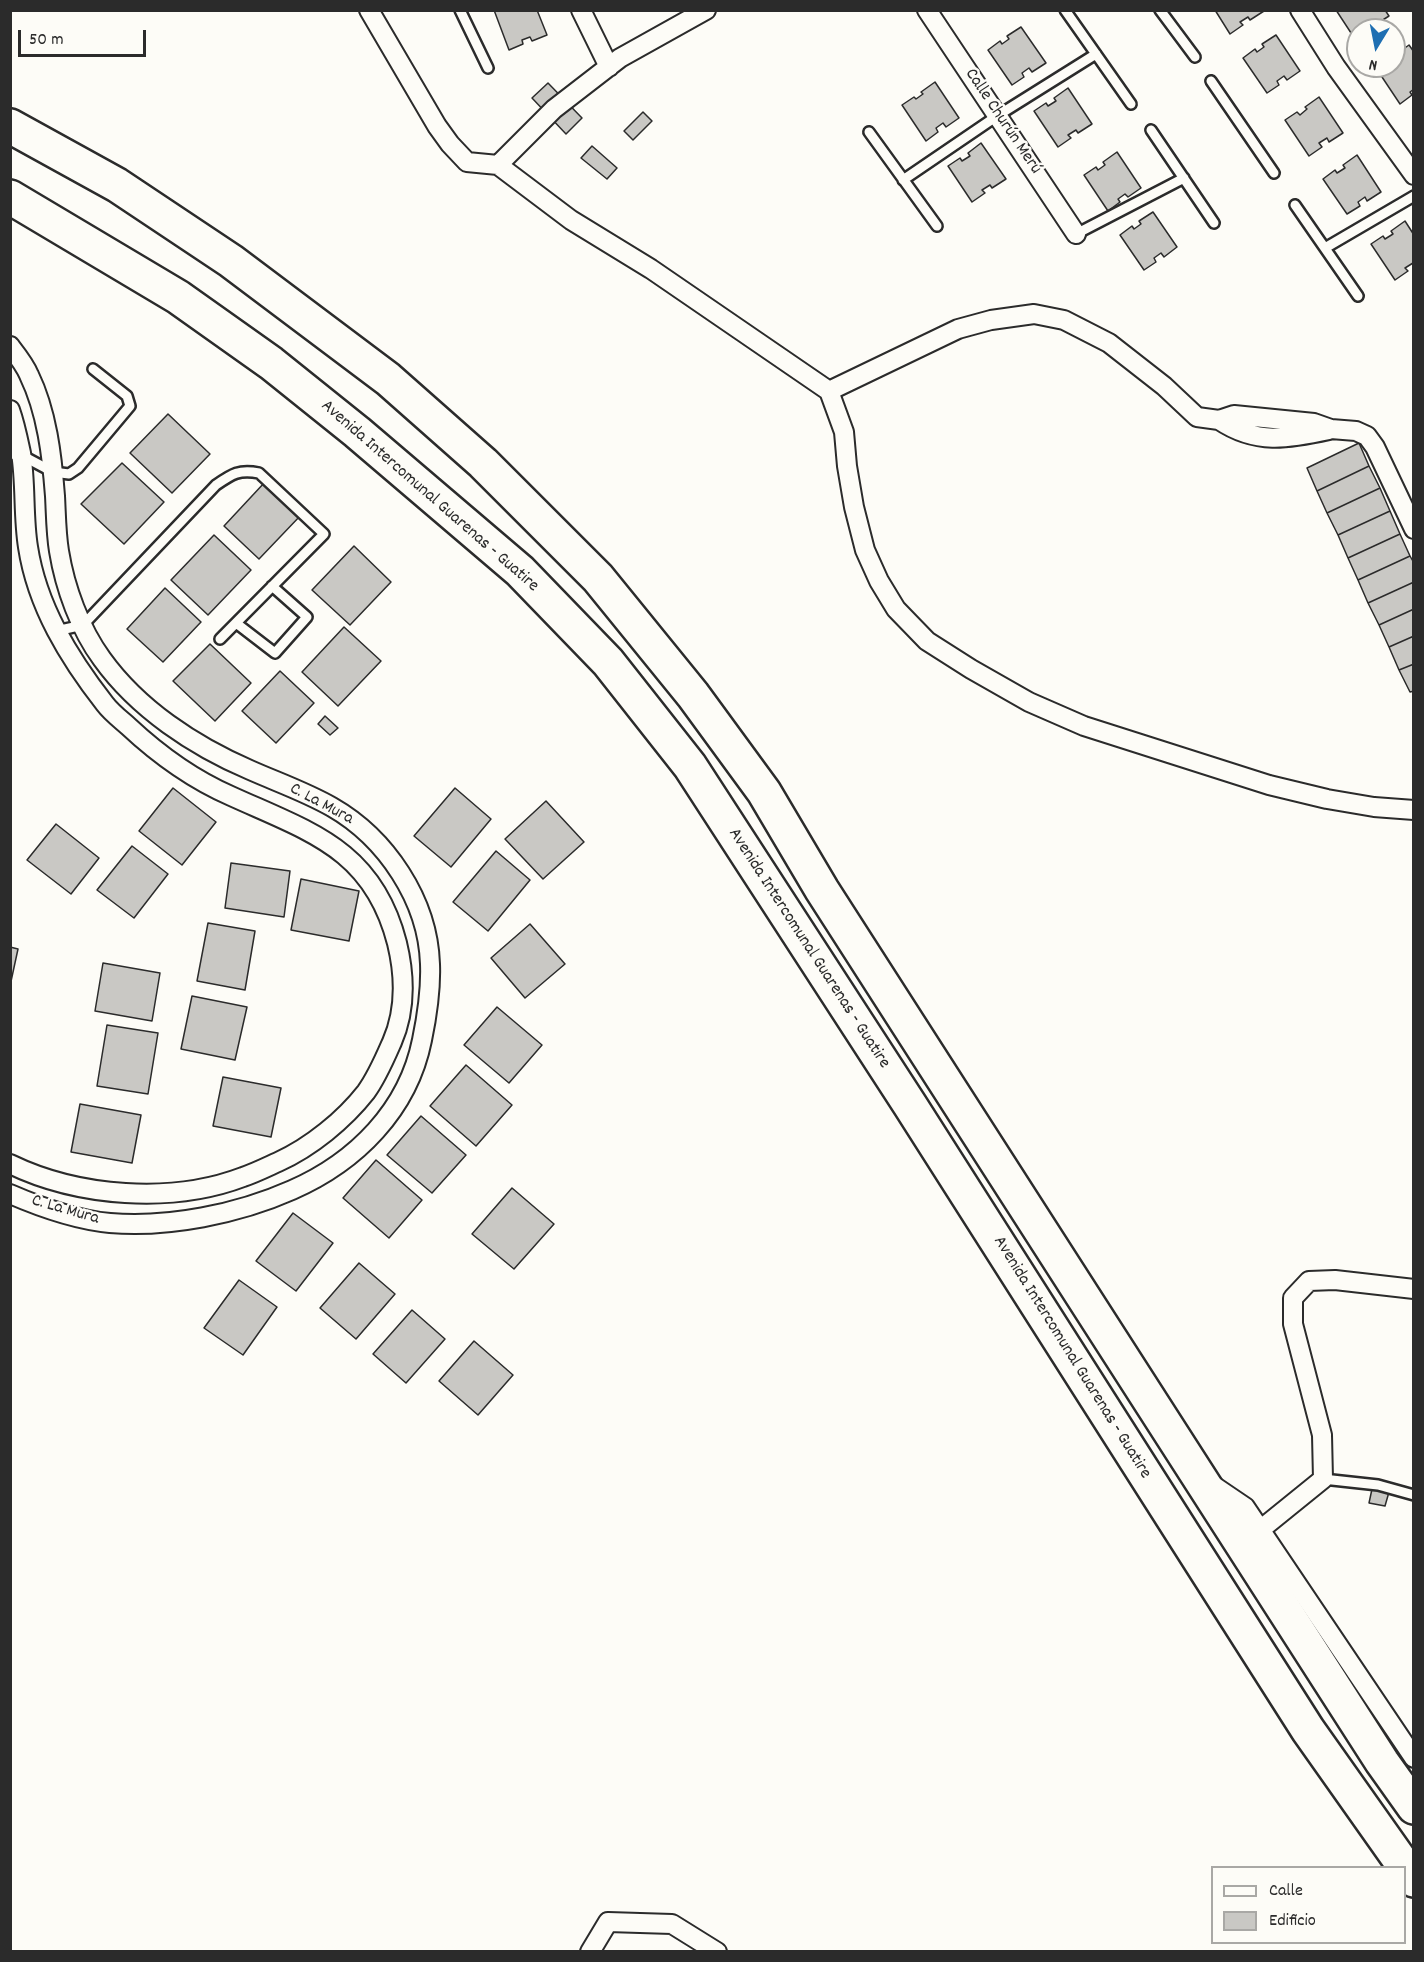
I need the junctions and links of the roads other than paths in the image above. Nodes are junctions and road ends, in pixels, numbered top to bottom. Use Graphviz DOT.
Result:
graph roads {
  1 [pos="369,10"];
  2 [pos="460,10"];
  3 [pos="580,10"];
  4 [pos="706,10"];
  5 [pos="927,10"];
  6 [pos="1065,10"];
  7 [pos="1160,10"];
  8 [pos="1300,10"];
  9 [pos="1095,54"];
  10 [pos="1195,57"];
  11 [pos="609,66"];
  12 [pos="488,68"];
  13 [pos="1211,81"];
  14 [pos="1131,104"];
  15 [pos="997,116"];
  16 [pos="10,126"];
  17 [pos="1151,130"];
  18 [pos="868,132"];
  19 [pos="498,165"];
  20 [pos="1274,173"];
  21 [pos="1413,175"];
  22 [pos="1184,178"];
  23 [pos="903,180"];
  24 [pos="1413,196"];
  25 [pos="10,197"];
  26 [pos="1295,205"];
  27 [pos="1214,223"];
  28 [pos="937,226"];
  29 [pos="1076,234"];
  30 [pos="1325,248"];
  31 [pos="1358,296"];
  32 [pos="10,346"];
  33 [pos="93,369"];
  34 [pos="829,391"];
  35 [pos="10,410"];
  36 [pos="16,454"];
  37 [pos="53,472"];
  38 [pos="1408,503"];
  39 [pos="1413,529"];
  40 [pos="272,586"];
  41 [pos="236,623"];
  42 [pos="83,625"];
  43 [pos="56,631"];
  44 [pos="220,639"];
  45 [pos="1413,810"];
  46 [pos="10,1164"];
  47 [pos="10,1194"];
  48 [pos="1413,1289"];
  49 [pos="1198,1475"];
  50 [pos="1323,1479"];
  51 [pos="1413,1495"];
  52 [pos="1260,1530"];
  53 [pos="1413,1758"];
  54 [pos="1413,1807"];
  55 [pos="1403,1866"];
  56 [pos="590,1952"];
  57 [pos="717,1952"];
  1 -- 19 [label="street"];
  2 -- 12 [label="lane"];
  3 -- 11 [label="street"];
  4 -- 11 [label="street"];
  5 -- 15 [label="street, Calle Churún Merú"];
  6 -- 9 [label="lane"];
  7 -- 10 [label="lane"];
  8 -- 21 [label="street"];
  9 -- 14 [label="lane"];
  9 -- 15 [label="lane"];
  11 -- 19 [label="street"];
  13 -- 20 [label="lane"];
  15 -- 23 [label="lane"];
  15 -- 29 [label="street, Calle Churún Merú"];
  16 -- 49 [label="highway"];
  17 -- 22 [label="lane"];
  18 -- 23 [label="lane"];
  19 -- 34 [label="street"];
  22 -- 27 [label="lane"];
  22 -- 29 [label="lane"];
  23 -- 28 [label="lane"];
  24 -- 30 [label="lane"];
  25 -- 55 [label="highway, Avenida Intercomunal Guarenas - Guatire"];
  26 -- 30 [label="lane"];
  30 -- 31 [label="lane"];
  32 -- 37 [label="street, C. La Mura"];
  33 -- 37 [label="lane"];
  34 -- 38 [label="street"];
  34 -- 45 [label="street"];
  35 -- 36 [label="street"];
  36 -- 37 [label="lane"];
  36 -- 43 [label="street"];
  37 -- 42 [label="street, C. La Mura"];
  38 -- 39 [label="street"];
  40 -- 41 [label="lane"];
  40 -- 41 [label="lane"];
  40 -- 42 [label="lane"];
  41 -- 44 [label="lane"];
  42 -- 43 [label="lane"];
  42 -- 47 [label="street, C. La Mura"];
  43 -- 46 [label="street"];
  48 -- 50 [label="street"];
  49 -- 52 [label="street"];
  49 -- 54 [label="highway"];
  50 -- 51 [label="lane"];
  50 -- 52 [label="street"];
  52 -- 53 [label="street"];
  56 -- 57 [label="street"];
}
